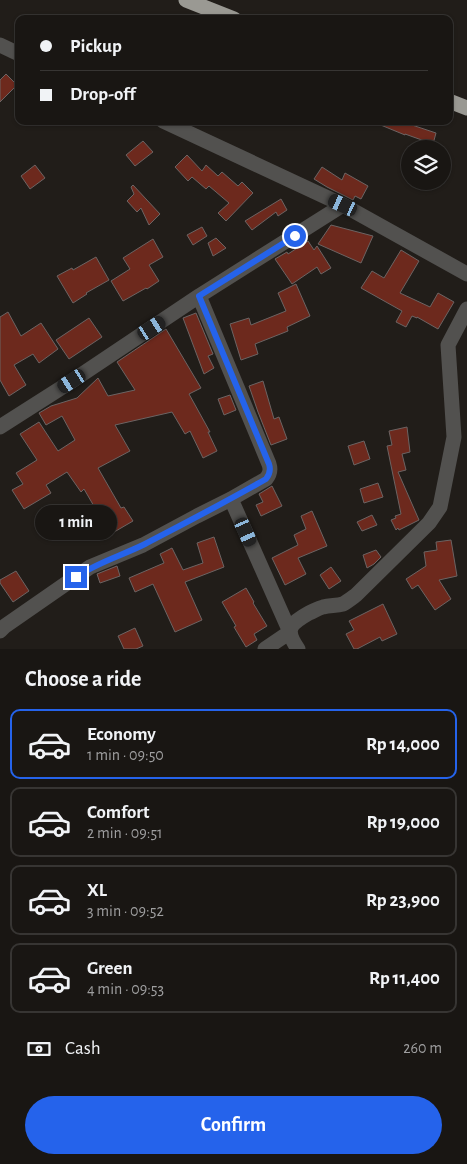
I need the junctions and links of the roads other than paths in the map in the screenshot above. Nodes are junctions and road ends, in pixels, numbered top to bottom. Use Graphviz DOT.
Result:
graph roads {
  1 [pos="186,0"];
  2 [pos="224,15"];
  3 [pos="0,45"];
  4 [pos="15,52"];
  5 [pos="453,103"];
  6 [pos="467,108"];
  7 [pos="172,125"];
  8 [pos="343,205"];
  9 [pos="467,274"];
  10 [pos="199,296"];
  11 [pos="467,309"];
  12 [pos="0,427"];
  13 [pos="231,499"];
  14 [pos="0,631"];
  15 [pos="290,632"];
  16 [pos="265,649"];
  17 [pos="298,649"];
  1 -- 2 [label="highway"];
  3 -- 4 [label="street"];
  5 -- 6 [label="highway"];
  7 -- 8 [label="street"];
  8 -- 9 [label="street"];
  8 -- 10 [label="street"];
  10 -- 12 [label="street"];
  10 -- 13 [label="street"];
  11 -- 15 [label="street"];
  13 -- 14 [label="street"];
  13 -- 15 [label="street"];
  15 -- 16 [label="street"];
  15 -- 17 [label="street"];
}
